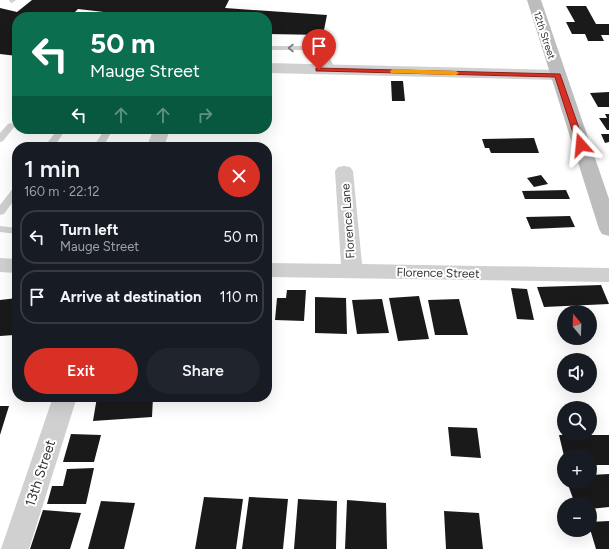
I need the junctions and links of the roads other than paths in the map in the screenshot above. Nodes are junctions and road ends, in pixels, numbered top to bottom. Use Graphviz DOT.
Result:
graph roads {
  1 [pos="534,0"];
  2 [pos="272,48"];
  3 [pos="272,68"];
  4 [pos="332,70"];
  5 [pos="558,75"];
  6 [pos="11,126"];
  7 [pos="0,140"];
  8 [pos="344,171"];
  9 [pos="12,196"];
  10 [pos="0,212"];
  11 [pos="0,229"];
  12 [pos="609,229"];
  13 [pos="12,230"];
  14 [pos="0,265"];
  15 [pos="12,266"];
  16 [pos="272,270"];
  17 [pos="352,272"];
  18 [pos="609,275"];
  19 [pos="63,402"];
  20 [pos="15,549"];
  1 -- 5 [label="street, 12th Street"];
  4 -- 2 [label="lane, one-way"];
  3 -- 4 [label="street"];
  4 -- 5 [label="street"];
  5 -- 12 [label="street, 12th Street"];
  6 -- 7 [label="lane"];
  8 -- 17 [label="street, Florence Lane"];
  9 -- 10 [label="lane"];
  11 -- 13 [label="lane"];
  14 -- 15 [label="street"];
  16 -- 17 [label="street, Florence Street"];
  17 -- 18 [label="street, Florence Street"];
  19 -- 20 [label="street, 13th Street"];
}
